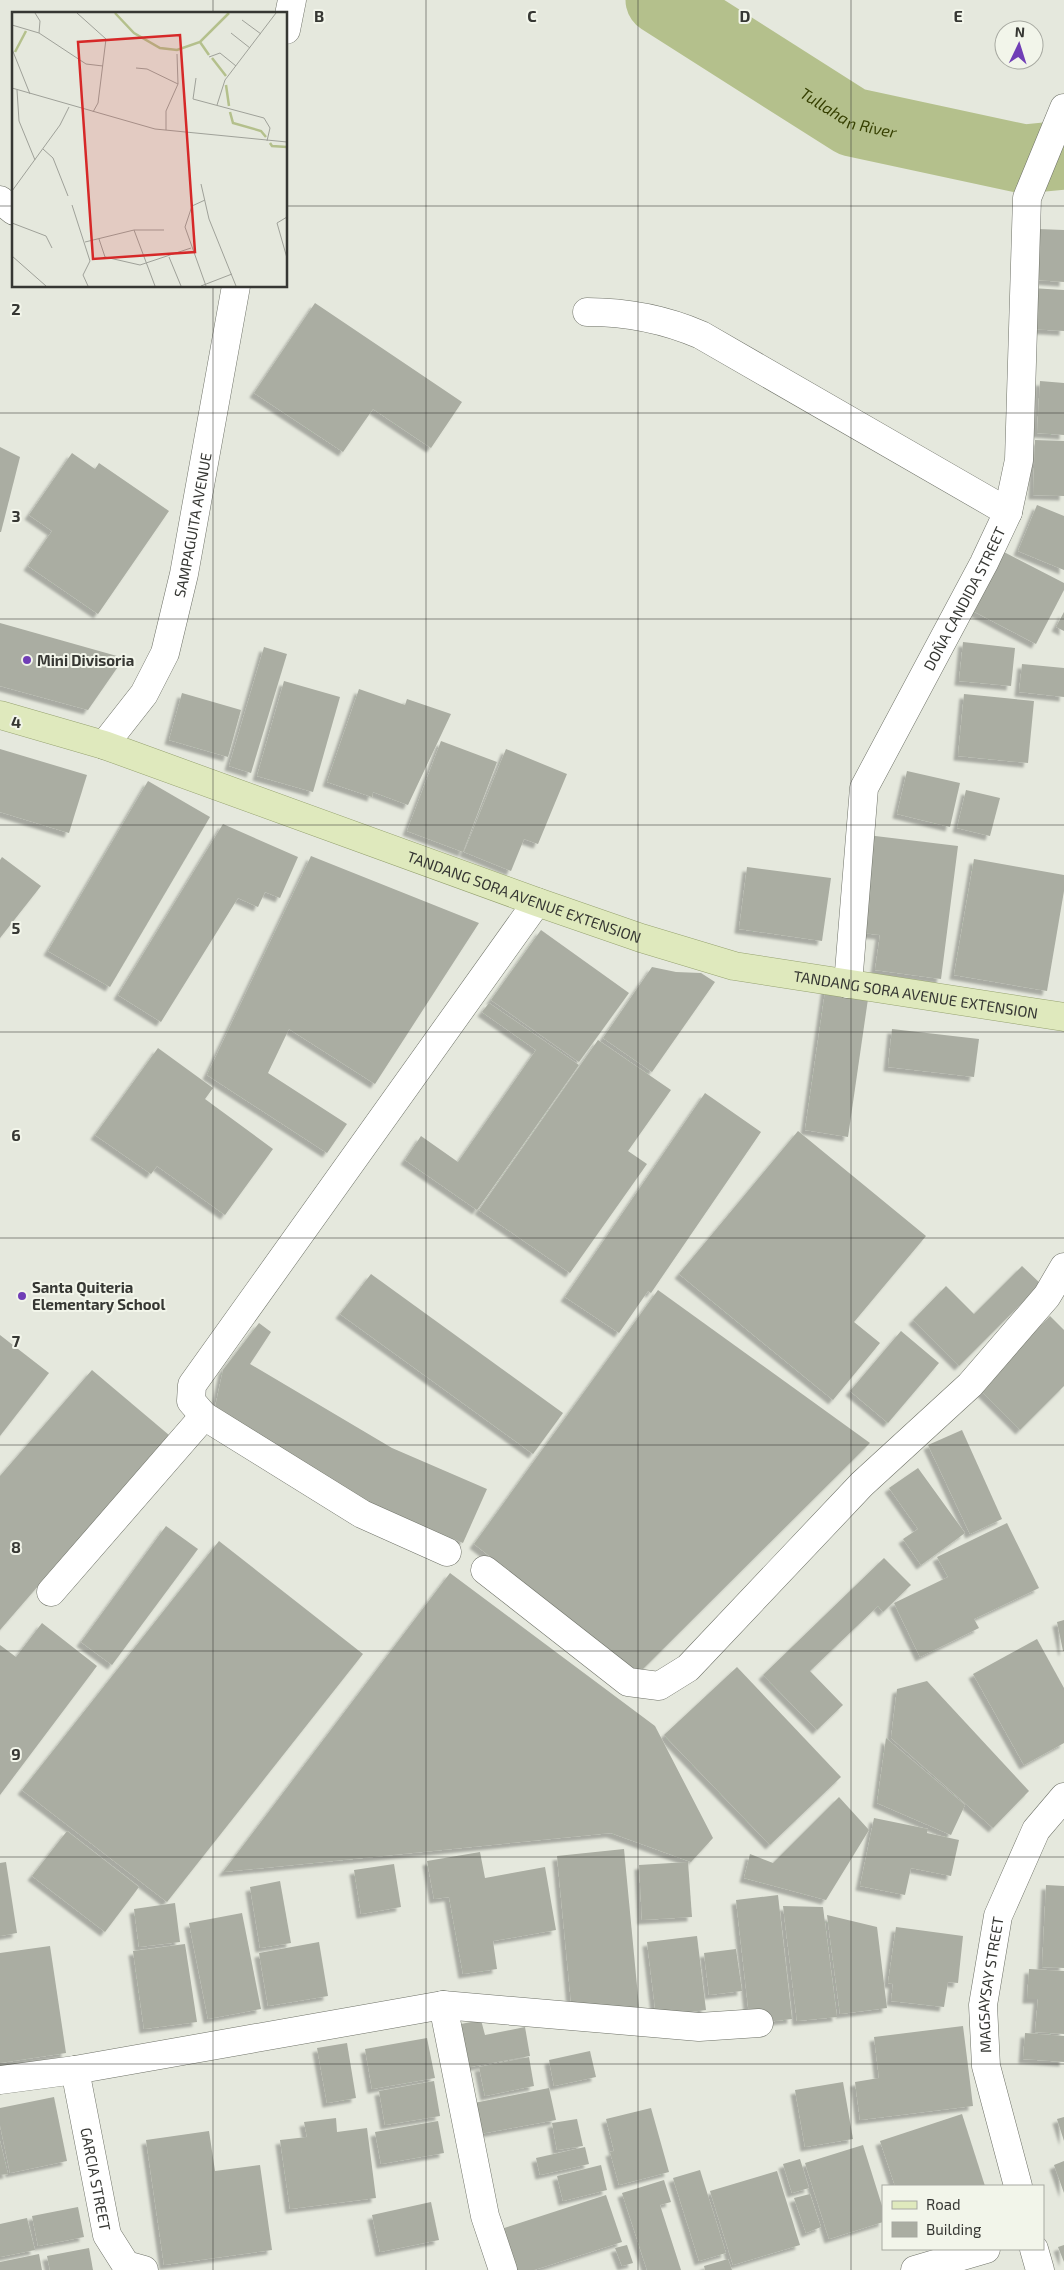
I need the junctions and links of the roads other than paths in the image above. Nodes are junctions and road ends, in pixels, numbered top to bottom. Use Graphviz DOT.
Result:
graph roads {
  1 [pos="292,0"];
  2 [pos="288,20"];
  3 [pos="1064,108"];
  4 [pos="0,200"];
  5 [pos="12,209"];
  6 [pos="236,288"];
  7 [pos="587,312"];
  8 [pos="1008,512"];
  9 [pos="0,715"];
  10 [pos="104,745"];
  11 [pos="537,902"];
  12 [pos="848,984"];
  13 [pos="1064,1017"];
  14 [pos="1064,1267"];
  15 [pos="204,1416"];
  16 [pos="447,1552"];
  17 [pos="485,1570"];
  18 [pos="51,1592"];
  19 [pos="1064,1797"];
  20 [pos="443,2005"];
  21 [pos="759,2023"];
  22 [pos="75,2070"];
  23 [pos="0,2080"];
  24 [pos="1018,2185"];
  25 [pos="983,2250"];
  26 [pos="1034,2250"];
  27 [pos="144,2270"];
  28 [pos="503,2270"];
  29 [pos="915,2270"];
  30 [pos="1040,2270"];
  1 -- 2 [label="street"];
  3 -- 8 [label="street, DOÑA CANDIDA STREET"];
  4 -- 5 [label="street"];
  6 -- 10 [label="street, SAMPAGUITA AVENUE"];
  7 -- 8 [label="street"];
  8 -- 12 [label="street, DOÑA CANDIDA STREET"];
  9 -- 10 [label="main road, TANDANG SORA AVENUE EXTENSION"];
  10 -- 11 [label="main road, TANDANG SORA AVENUE EXTENSION"];
  11 -- 12 [label="main road, TANDANG SORA AVENUE EXTENSION"];
  11 -- 15 [label="street"];
  12 -- 13 [label="main road, TANDANG SORA AVENUE EXTENSION"];
  14 -- 17 [label="street"];
  15 -- 16 [label="street"];
  15 -- 18 [label="street"];
  19 -- 24 [label="street, MAGSAYSAY STREET"];
  20 -- 21 [label="street"];
  20 -- 22 [label="street"];
  20 -- 28 [label="street"];
  22 -- 23 [label="street"];
  22 -- 27 [label="street, GARCIA STREET"];
  25 -- 29 [label="street"];
  26 -- 30 [label="street"];
}
